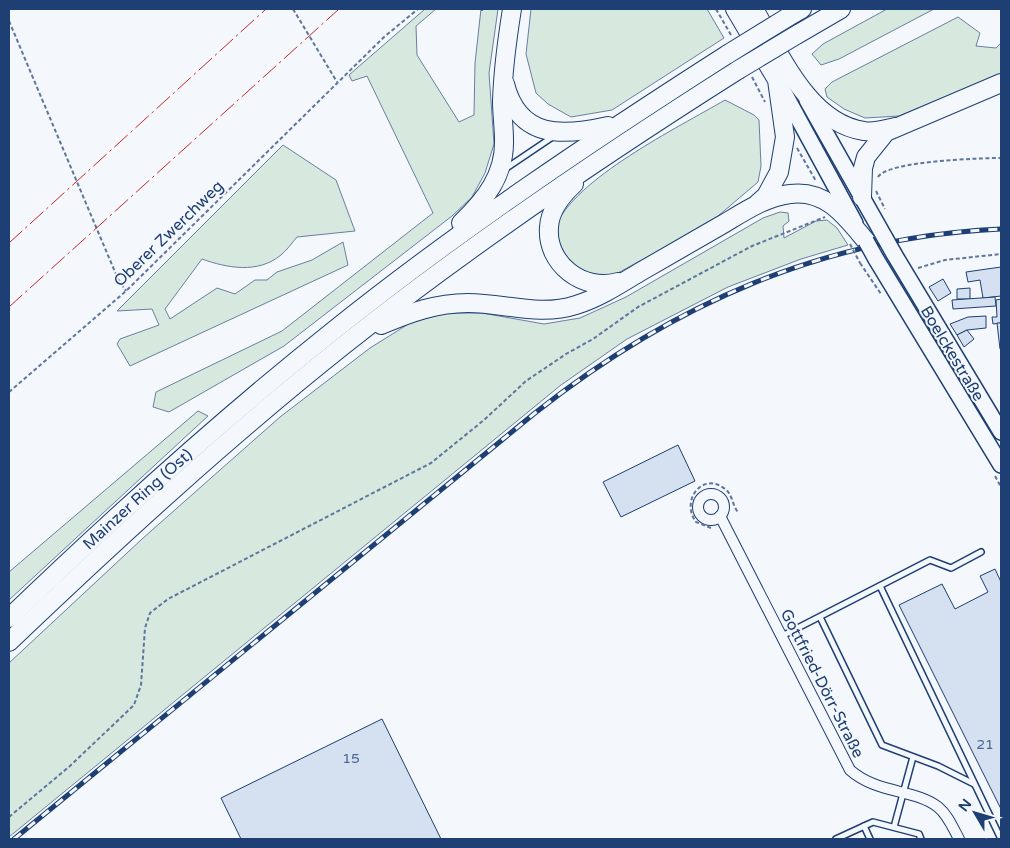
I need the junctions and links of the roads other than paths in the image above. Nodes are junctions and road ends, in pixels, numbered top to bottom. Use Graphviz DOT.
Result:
graph roads {
  1 [pos="512,9"];
  2 [pos="734,9"];
  3 [pos="754,9"];
  4 [pos="841,9"];
  5 [pos="795,13"];
  6 [pos="503,77"];
  7 [pos="777,80"];
  8 [pos="1001,83"];
  9 [pos="804,95"];
  10 [pos="619,124"];
  11 [pos="895,127"];
  12 [pos="558,133"];
  13 [pos="617,147"];
  14 [pos="498,174"];
  15 [pos="869,193"];
  16 [pos="756,205"];
  17 [pos="858,243"];
  18 [pos="412,270"];
  19 [pos="628,279"];
  20 [pos="345,344"];
  21 [pos="1001,432"];
  22 [pos="1001,465"];
  23 [pos="720,516"];
  24 [pos="981,552"];
  25 [pos="880,586"];
  26 [pos="820,617"];
  27 [pos="9,618"];
  28 [pos="782,636"];
  29 [pos="9,642"];
  30 [pos="913,757"];
  31 [pos="974,784"];
  32 [pos="902,794"];
  33 [pos="864,826"];
  34 [pos="894,827"];
  35 [pos="836,839"];
  36 [pos="870,839"];
  37 [pos="921,839"];
  38 [pos="959,839"];
  39 [pos="1001,839"];
  1 -- 6 [label="highway"];
  2 -- 7 [label="highway"];
  3 -- 9 [label="highway"];
  4 -- 13 [label="highway, bridge"];
  5 -- 10 [label="highway, bridge"];
  6 -- 12 [label="highway"];
  6 -- 14 [label="highway"];
  7 -- 16 [label="highway"];
  7 -- 17 [label="main road, Boelckestraße"];
  8 -- 11 [label="highway"];
  9 -- 11 [label="highway"];
  9 -- 15 [label="main road, Boelckestraße"];
  10 -- 12 [label="highway"];
  10 -- 18 [label="highway"];
  11 -- 15 [label="highway"];
  12 -- 14 [label="lane"];
  13 -- 19 [label="highway"];
  13 -- 20 [label="highway"];
  14 -- 18 [label="highway"];
  15 -- 21 [label="main road, Boelckestraße, bridge"];
  16 -- 17 [label="highway"];
  16 -- 19 [label="highway"];
  17 -- 22 [label="main road, Boelckestraße, bridge"];
  18 -- 27 [label="highway, Mainzer Ring (Ost)"];
  19 -- 20 [label="highway"];
  20 -- 29 [label="highway, Mainzer Ring (Ost)"];
  23 -- 28 [label="street, Gottfried-Dörr-Straße"];
  24 -- 25 [label="lane"];
  25 -- 26 [label="lane"];
  25 -- 31 [label="lane"];
  26 -- 28 [label="lane"];
  26 -- 30 [label="lane"];
  28 -- 32 [label="street, Gottfried-Dörr-Straße"];
  30 -- 31 [label="lane"];
  30 -- 32 [label="lane"];
  31 -- 39 [label="lane"];
  32 -- 34 [label="lane"];
  32 -- 38 [label="street, Gottfried-Dörr-Straße"];
  33 -- 34 [label="lane"];
  33 -- 35 [label="lane"];
  33 -- 36 [label="lane"];
  34 -- 37 [label="lane"];
}
